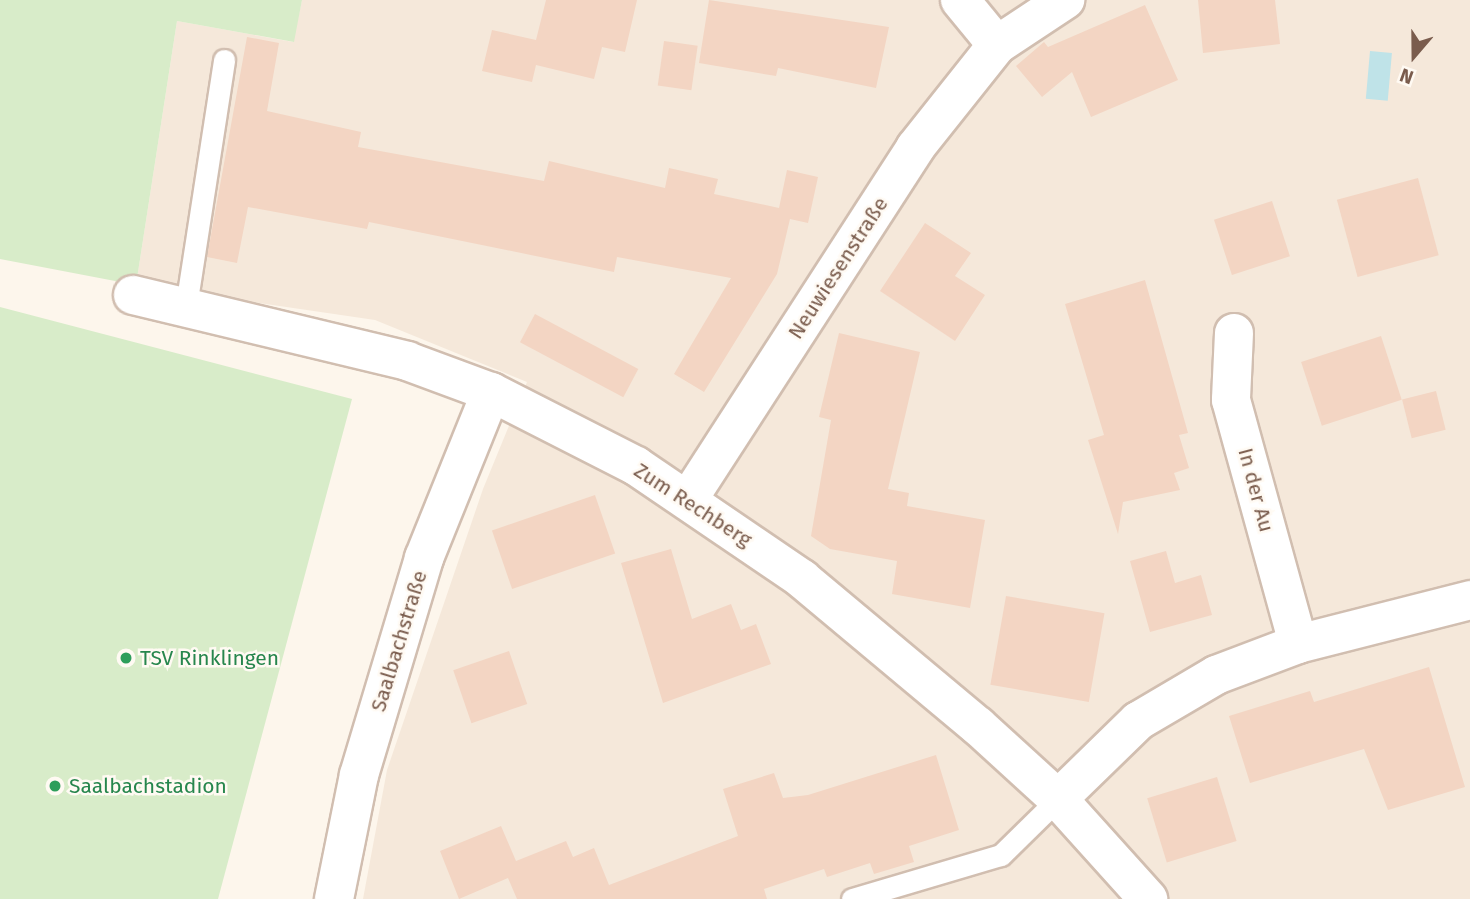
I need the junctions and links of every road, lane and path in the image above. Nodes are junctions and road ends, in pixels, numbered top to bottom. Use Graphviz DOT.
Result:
graph roads {
  1 [pos="960,0"];
  2 [pos="1065,0"];
  3 [pos="997,45"];
  4 [pos="224,61"];
  5 [pos="133,295"];
  6 [pos="186,306"];
  7 [pos="1234,333"];
  8 [pos="491,392"];
  9 [pos="689,498"];
  10 [pos="1470,600"];
  11 [pos="1298,644"];
  12 [pos="1058,799"];
  13 [pos="334,899"];
  14 [pos="852,899"];
  15 [pos="1148,899"];
  1 -- 3 [label="street"];
  2 -- 3 [label="street, Neuwiesenstraße"];
  3 -- 9 [label="street, Neuwiesenstraße"];
  4 -- 6 [label="lane"];
  5 -- 6 [label="street, Zum Rechberg"];
  6 -- 8 [label="street, Zum Rechberg"];
  7 -- 11 [label="street, In der Au"];
  8 -- 9 [label="street, Zum Rechberg"];
  8 -- 13 [label="street, Saalbachstraße"];
  9 -- 12 [label="street, Zum Rechberg"];
  10 -- 11 [label="street"];
  11 -- 12 [label="street"];
  12 -- 14 [label="lane"];
  12 -- 15 [label="street, Zum Rechberg"];
}
